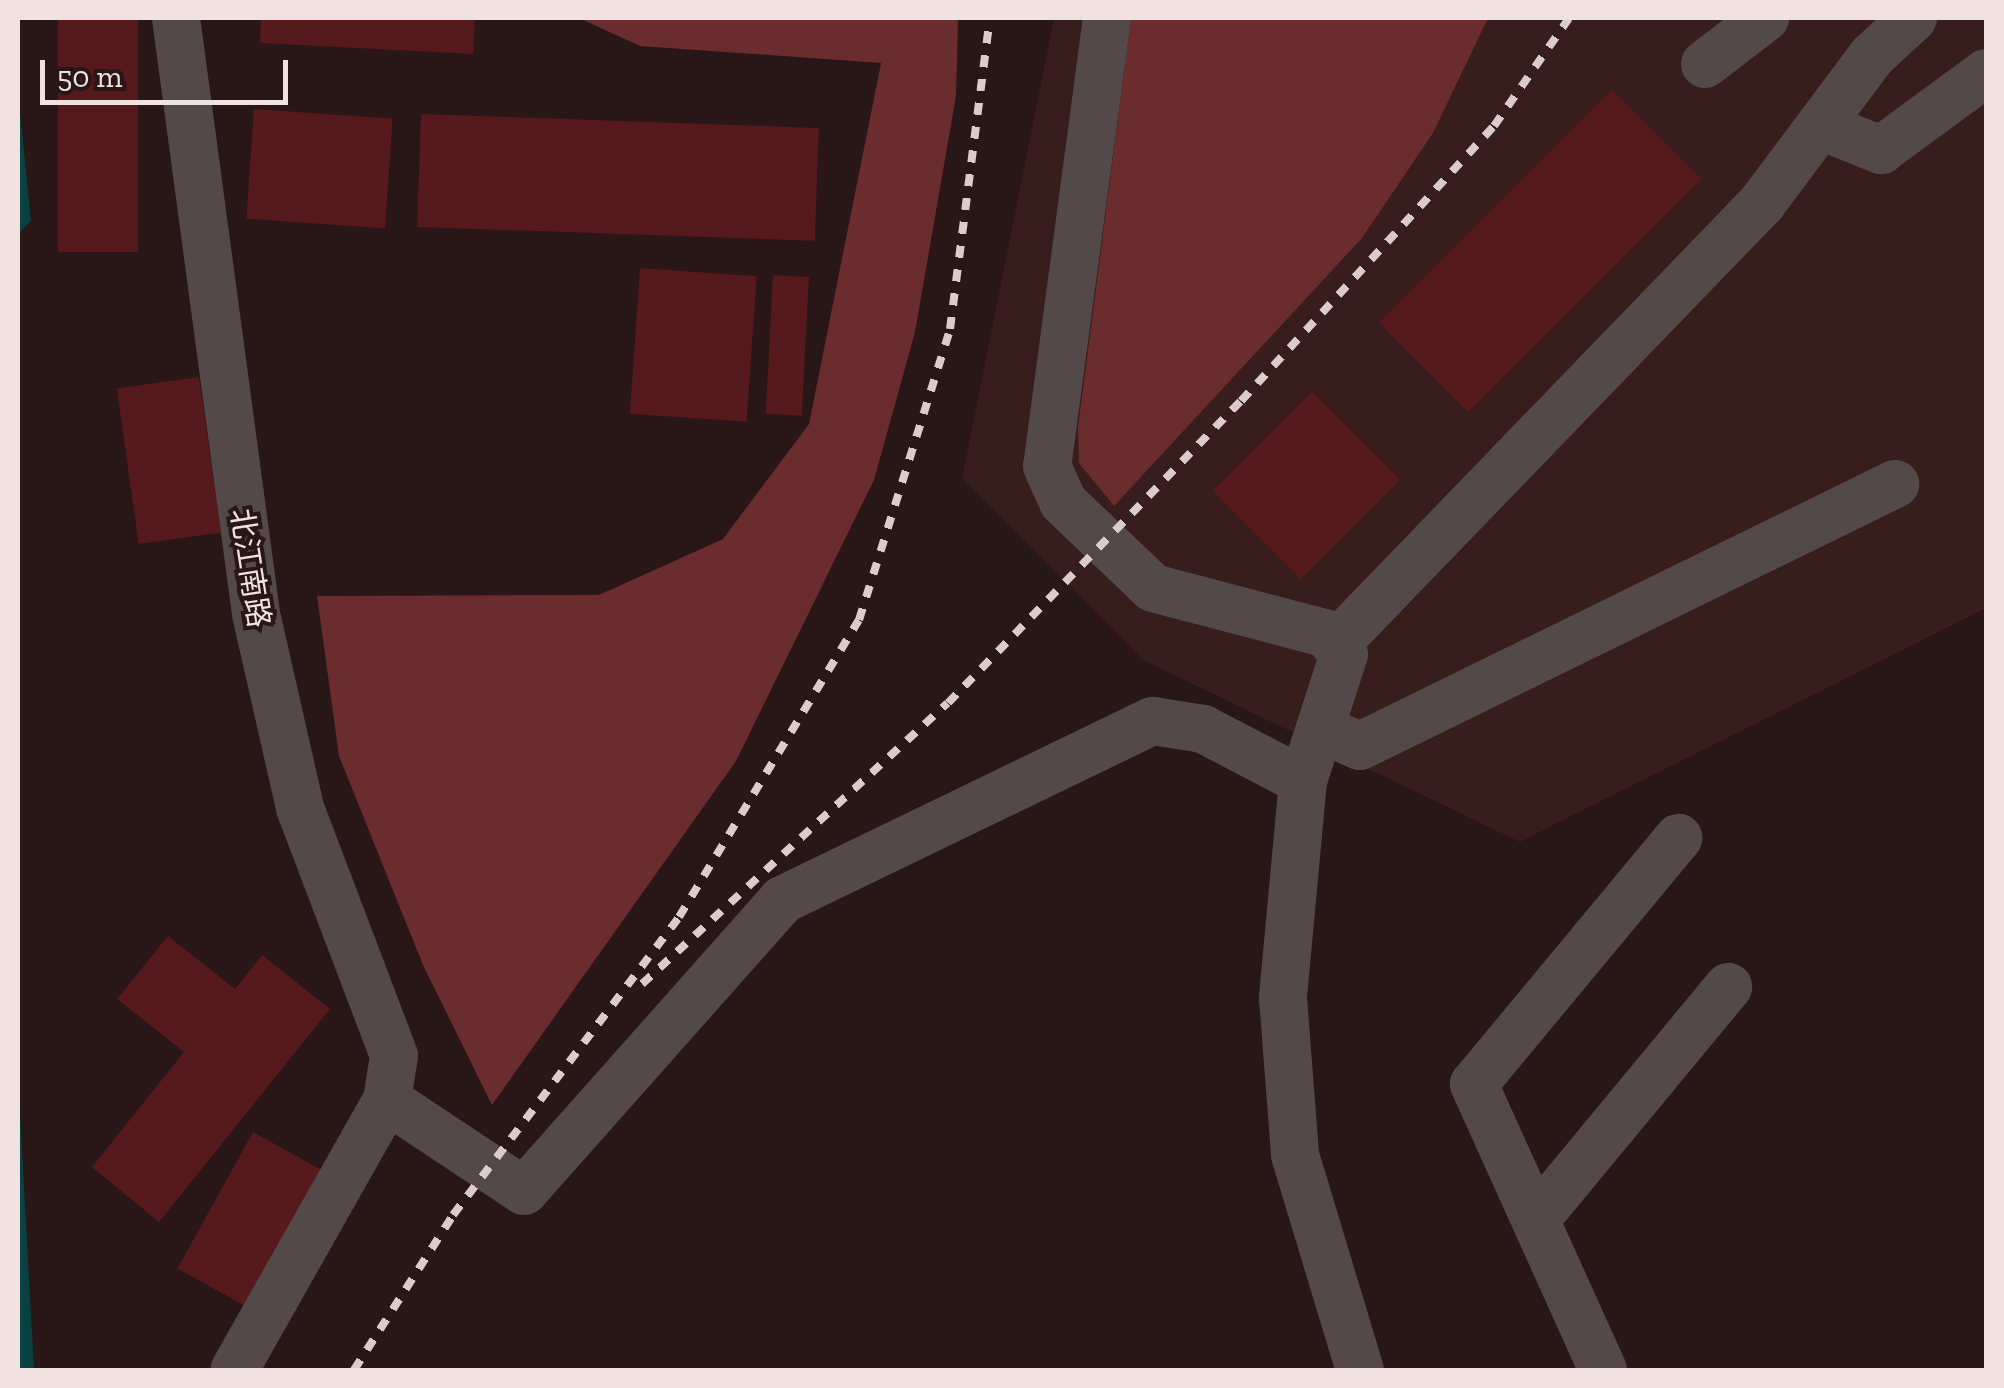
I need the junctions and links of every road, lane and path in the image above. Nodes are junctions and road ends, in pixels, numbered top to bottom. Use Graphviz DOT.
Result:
graph roads {
  1 [pos="176,18"];
  2 [pos="1106,18"];
  3 [pos="1765,18"];
  4 [pos="1913,18"];
  5 [pos="1705,64"];
  6 [pos="1986,73"];
  7 [pos="1821,126"];
  8 [pos="1894,484"];
  9 [pos="1337,643"];
  10 [pos="1323,730"];
  11 [pos="1303,781"];
  12 [pos="1678,838"];
  13 [pos="1728,988"];
  14 [pos="387,1100"];
  15 [pos="1537,1218"];
  16 [pos="234,1370"];
  17 [pos="1360,1370"];
  18 [pos="1602,1370"];
  1 -- 14 [label="street, 北江南路"];
  2 -- 9 [label="street"];
  3 -- 5 [label="street"];
  4 -- 7 [label="street"];
  6 -- 7 [label="street"];
  7 -- 9 [label="street"];
  8 -- 10 [label="street"];
  9 -- 10 [label="street"];
  10 -- 11 [label="street"];
  11 -- 14 [label="street"];
  11 -- 17 [label="street"];
  12 -- 15 [label="street"];
  13 -- 15 [label="street"];
  14 -- 16 [label="street"];
  15 -- 18 [label="street"];
}
